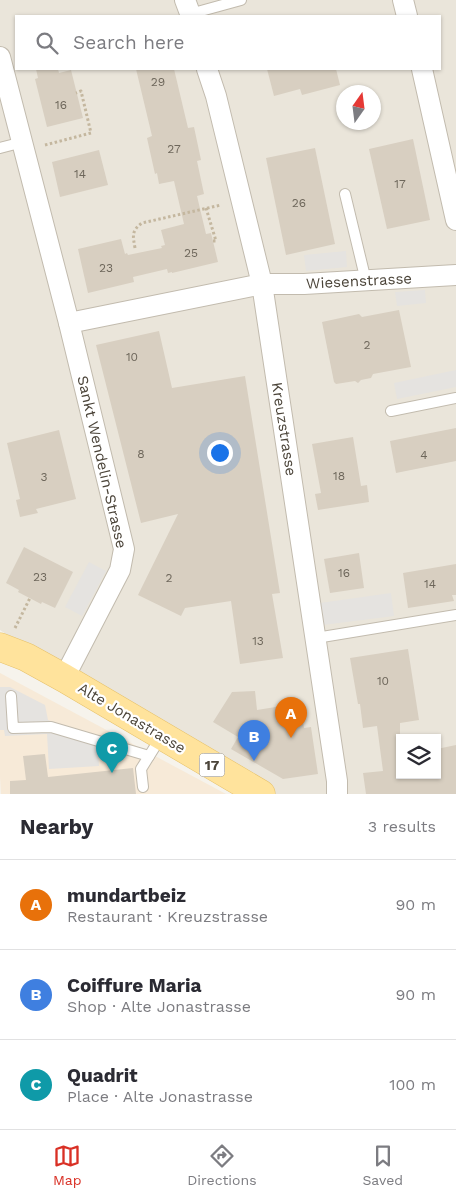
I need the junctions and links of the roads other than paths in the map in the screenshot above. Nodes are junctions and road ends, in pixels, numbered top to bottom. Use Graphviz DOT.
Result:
graph roads {
  1 [pos="241,0"];
  2 [pos="403,0"];
  3 [pos="189,10"];
  4 [pos="407,15"];
  5 [pos="0,56"];
  6 [pos="207,70"];
  7 [pos="422,70"];
  8 [pos="24,146"];
  9 [pos="0,148"];
  10 [pos="345,194"];
  11 [pos="456,220"];
  12 [pos="456,275"];
  13 [pos="366,280"];
  14 [pos="262,284"];
  15 [pos="69,323"];
  16 [pos="456,398"];
  17 [pos="391,411"];
  18 [pos="456,615"];
  19 [pos="316,638"];
  20 [pos="6,641"];
  21 [pos="64,678"];
  22 [pos="11,696"];
  23 [pos="156,746"];
  24 [pos="142,787"];
  25 [pos="261,794"];
  26 [pos="337,794"];
  1 -- 3 [label="lane"];
  2 -- 4 [label="street"];
  5 -- 8 [label="street, Sankt Wendelin-Strasse"];
  6 -- 14 [label="street, Kreuzstrasse"];
  7 -- 11 [label="street"];
  8 -- 9 [label="lane"];
  8 -- 15 [label="street, Sankt Wendelin-Strasse"];
  10 -- 13 [label="lane"];
  12 -- 13 [label="street, Wiesenstrasse"];
  13 -- 14 [label="street, Wiesenstrasse"];
  14 -- 15 [label="street"];
  14 -- 19 [label="street, Kreuzstrasse"];
  15 -- 21 [label="street, Sankt Wendelin-Strasse"];
  16 -- 17 [label="lane"];
  18 -- 19 [label="lane"];
  19 -- 26 [label="street, Kreuzstrasse"];
  20 -- 21 [label="main road, Alte Jonastrasse / 17"];
  21 -- 23 [label="main road, Alte Jonastrasse / 17"];
  22 -- 23 [label="lane"];
  23 -- 24 [label="lane"];
  23 -- 25 [label="main road, Alte Jonastrasse / 17"];
}
